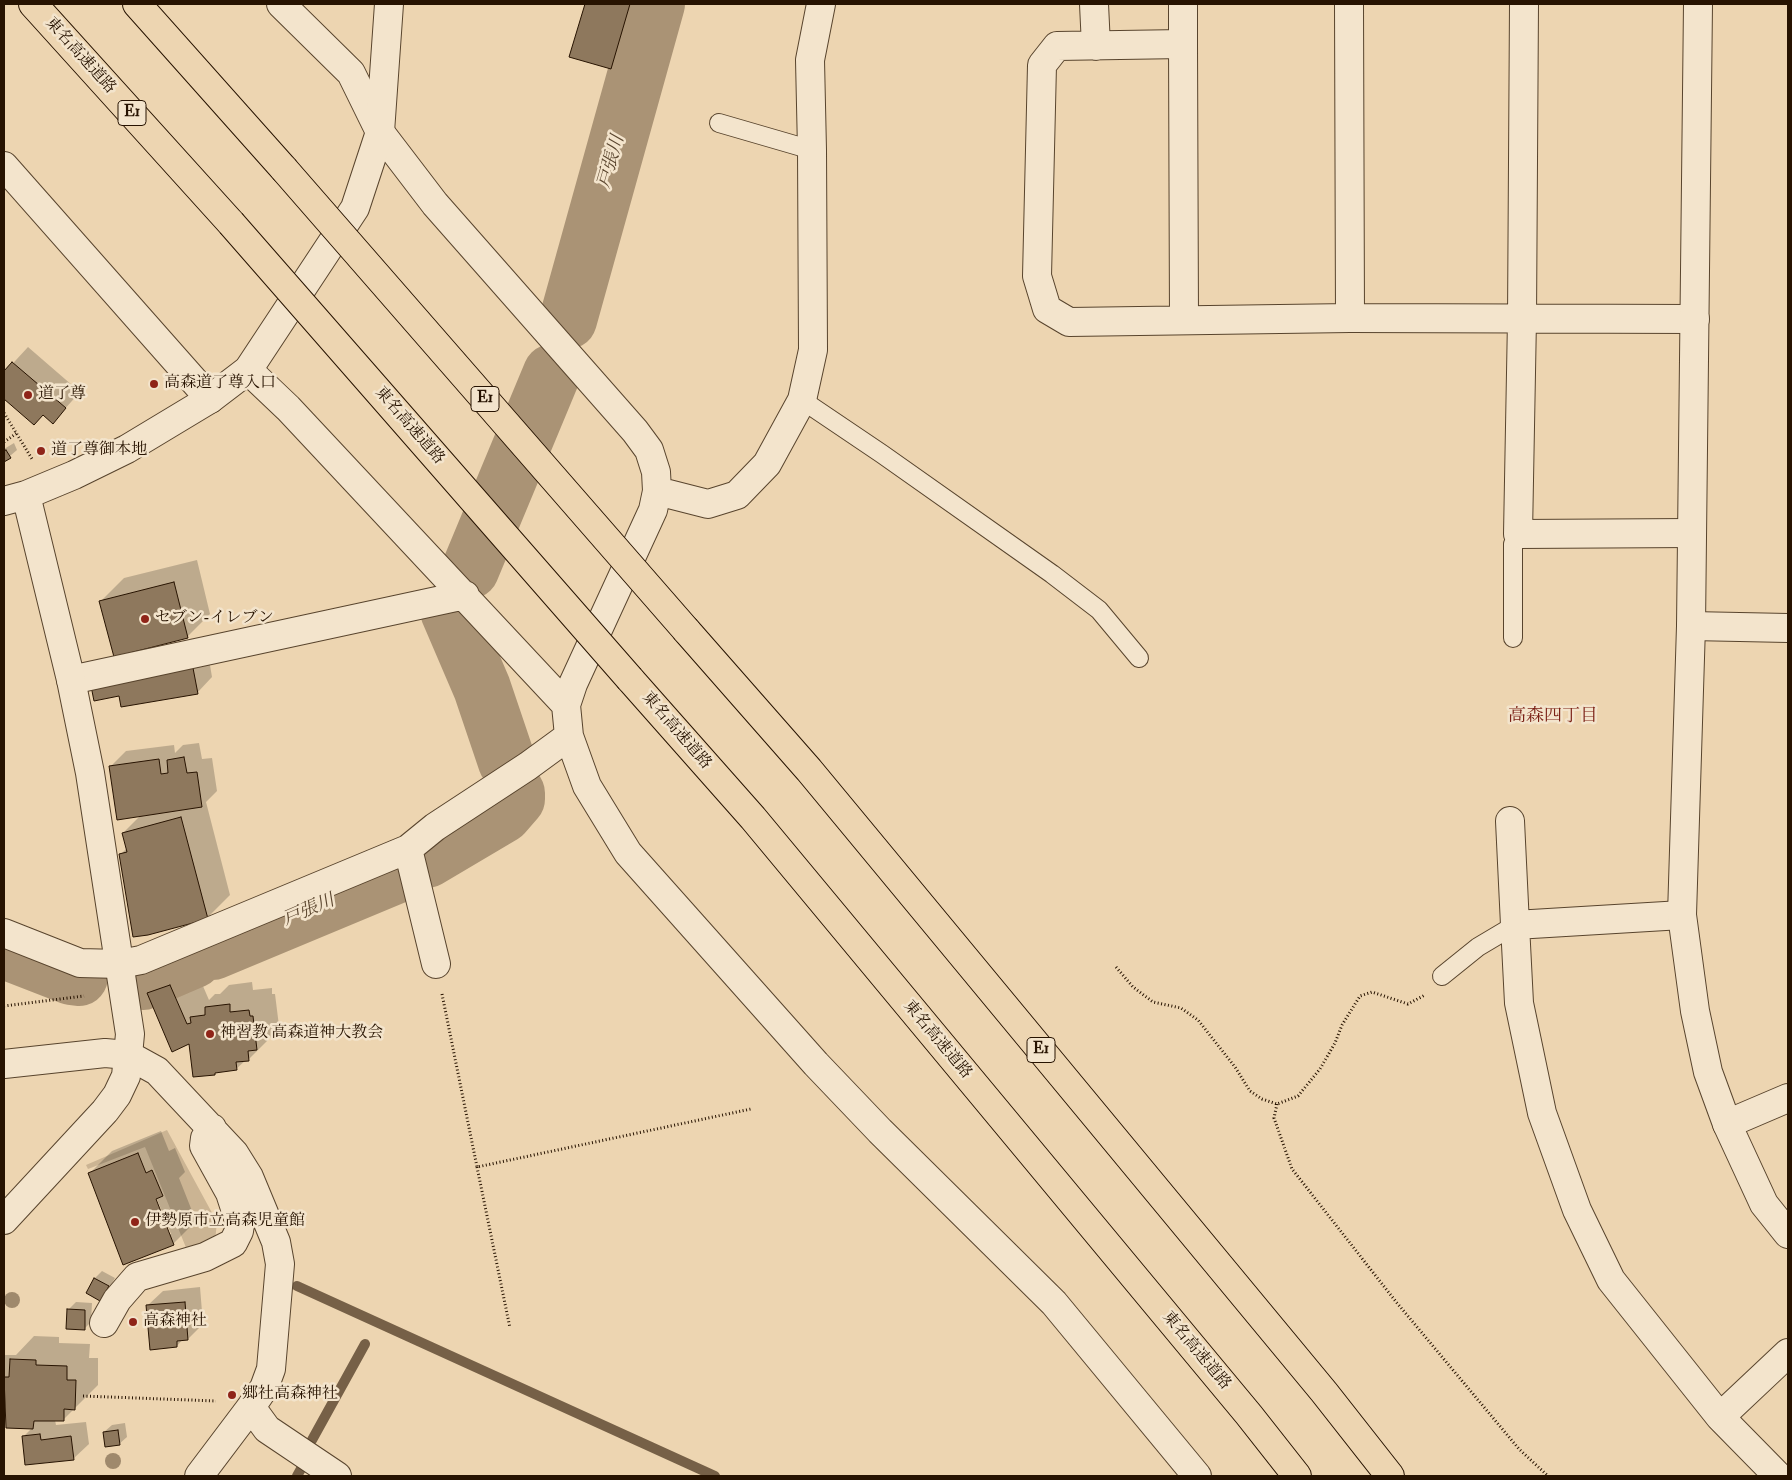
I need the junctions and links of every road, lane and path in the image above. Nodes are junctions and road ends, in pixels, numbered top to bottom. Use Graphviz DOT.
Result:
graph roads {
  1 [pos="33,4"];
  2 [pos="137,4"];
  3 [pos="281,4"];
  4 [pos="389,4"];
  5 [pos="821,4"];
  6 [pos="1094,4"];
  7 [pos="1183,4"];
  8 [pos="1349,4"];
  9 [pos="1524,4"];
  10 [pos="1698,4"];
  11 [pos="1182,44"];
  12 [pos="1096,46"];
  13 [pos="719,123"];
  14 [pos="380,132"];
  15 [pos="812,150"];
  16 [pos="4,166"];
  17 [pos="1350,318"];
  18 [pos="1522,319"];
  19 [pos="1695,319"];
  20 [pos="1184,320"];
  21 [pos="248,370"];
  22 [pos="210,399"];
  23 [pos="802,400"];
  24 [pos="4,413"];
  25 [pos="17,434"];
  26 [pos="4,442"];
  27 [pos="34,464"];
  28 [pos="657,491"];
  29 [pos="15,498"];
  30 [pos="1692,533"];
  31 [pos="1518,534"];
  32 [pos="464,595"];
  33 [pos="1691,626"];
  34 [pos="1788,628"];
  35 [pos="1513,638"];
  36 [pos="1139,658"];
  37 [pos="71,680"];
  38 [pos="566,704"];
  39 [pos="569,736"];
  40 [pos="1510,821"];
  41 [pos="408,849"];
  42 [pos="1682,914"];
  43 [pos="1515,925"];
  44 [pos="4,933"];
  45 [pos="436,964"];
  46 [pos="1116,967"];
  47 [pos="1442,976"];
  48 [pos="122,977"];
  49 [pos="4,1006"];
  50 [pos="128,1055"];
  51 [pos="4,1064"];
  52 [pos="1788,1098"];
  53 [pos="1277,1104"];
  54 [pos="750,1109"];
  55 [pos="1727,1124"];
  56 [pos="212,1128"];
  57 [pos="477,1167"];
  58 [pos="4,1220"];
  59 [pos="1788,1234"];
  60 [pos="104,1323"];
  61 [pos="510,1328"];
  62 [pos="1788,1353"];
  63 [pos="83,1396"];
  64 [pos="253,1405"];
  65 [pos="1720,1418"];
  66 [pos="198,1476"];
  67 [pos="337,1476"];
  68 [pos="1197,1476"];
  69 [pos="1297,1476"];
  70 [pos="1390,1476"];
  71 [pos="1548,1476"];
  72 [pos="1778,1476"];
  1 -- 69 [label="highway, 東名高速道路 / E1, bridge"];
  2 -- 70 [label="highway, E1, bridge"];
  3 -- 14 [label="street"];
  4 -- 14 [label="street"];
  5 -- 15 [label="street"];
  6 -- 12 [label="street"];
  7 -- 11 [label="street"];
  8 -- 17 [label="street"];
  9 -- 18 [label="street"];
  10 -- 19 [label="street"];
  11 -- 12 [label="street"];
  11 -- 20 [label="street"];
  12 -- 20 [label="street"];
  13 -- 15 [label="lane"];
  14 -- 21 [label="street"];
  14 -- 28 [label="street"];
  15 -- 23 [label="street"];
  16 -- 22 [label="street"];
  17 -- 18 [label="street"];
  17 -- 20 [label="street"];
  18 -- 19 [label="street"];
  18 -- 31 [label="street"];
  19 -- 30 [label="street"];
  21 -- 22 [label="street"];
  21 -- 32 [label="street"];
  22 -- 29 [label="street"];
  23 -- 28 [label="street"];
  23 -- 36 [label="lane"];
  24 -- 25 [label="path"];
  25 -- 26 [label="path"];
  25 -- 27 [label="path"];
  28 -- 38 [label="street"];
  29 -- 37 [label="street"];
  30 -- 31 [label="street"];
  30 -- 33 [label="street"];
  31 -- 35 [label="lane"];
  32 -- 37 [label="street"];
  32 -- 38 [label="street"];
  33 -- 34 [label="street"];
  33 -- 42 [label="street"];
  37 -- 48 [label="street"];
  38 -- 39 [label="street"];
  39 -- 41 [label="street"];
  39 -- 68 [label="street"];
  40 -- 43 [label="street"];
  41 -- 45 [label="street"];
  41 -- 48 [label="street"];
  42 -- 43 [label="street"];
  42 -- 55 [label="street"];
  43 -- 47 [label="lane"];
  43 -- 65 [label="street"];
  44 -- 48 [label="street"];
  45 -- 57 [label="path"];
  46 -- 53 [label="path"];
  47 -- 53 [label="path"];
  48 -- 49 [label="path"];
  48 -- 50 [label="street"];
  50 -- 51 [label="street"];
  50 -- 56 [label="street"];
  50 -- 58 [label="street"];
  52 -- 55 [label="street"];
  53 -- 71 [label="path"];
  54 -- 57 [label="path"];
  55 -- 59 [label="street"];
  56 -- 60 [label="street"];
  56 -- 64 [label="street"];
  57 -- 61 [label="path"];
  62 -- 65 [label="street"];
  63 -- 64 [label="path"];
  64 -- 66 [label="street"];
  64 -- 67 [label="street"];
  65 -- 72 [label="street"];
}
